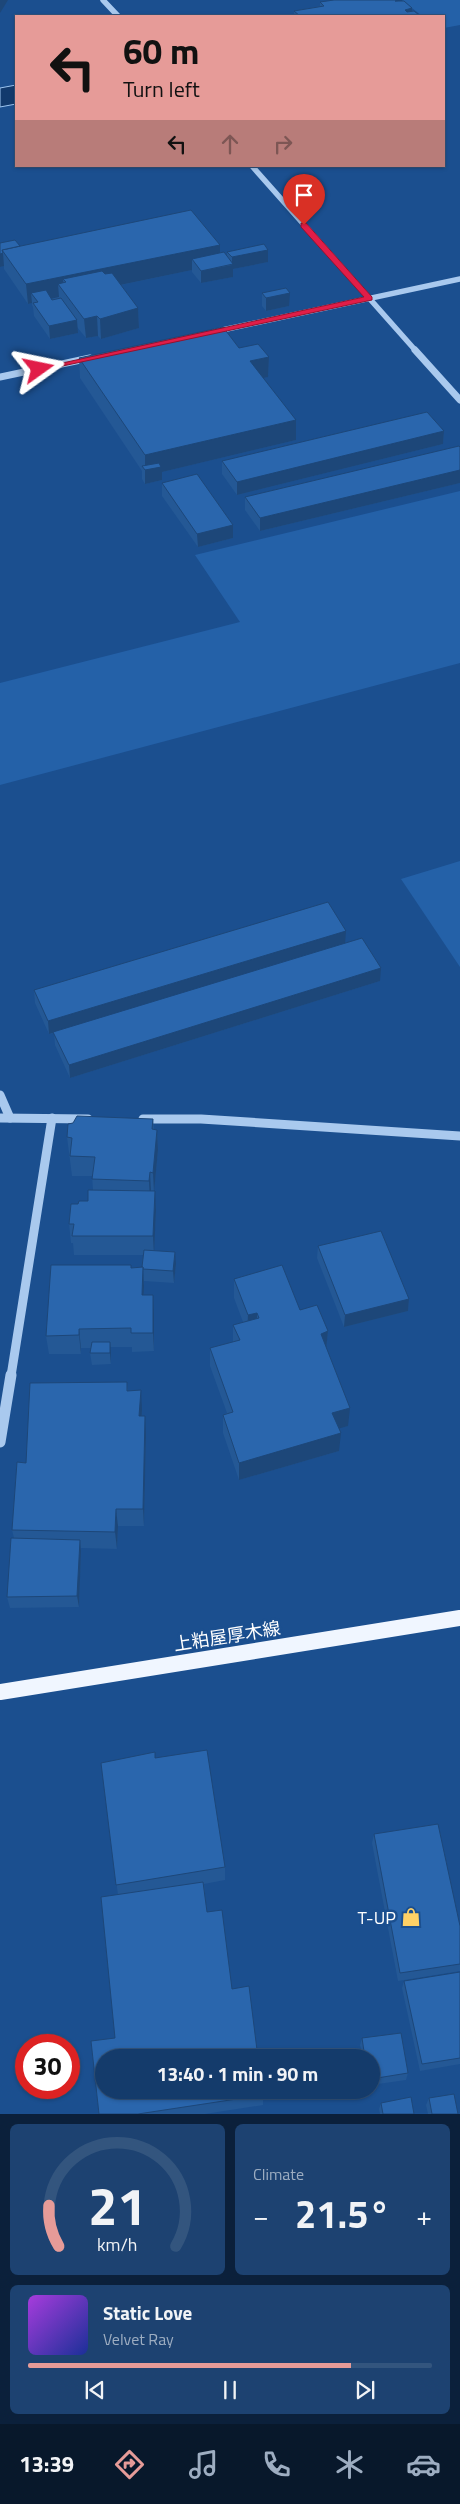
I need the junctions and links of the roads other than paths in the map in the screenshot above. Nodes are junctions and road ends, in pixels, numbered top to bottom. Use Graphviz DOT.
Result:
graph roads {
  1 [pos="103,0"];
  2 [pos="117,15"];
  3 [pos="253,167"];
  4 [pos="460,279"];
  5 [pos="370,298"];
  6 [pos="204,334"];
  7 [pos="97,356"];
  8 [pos="0,377"];
  9 [pos="460,400"];
  10 [pos="0,1095"];
  11 [pos="0,1118"];
  12 [pos="10,1118"];
  13 [pos="52,1118"];
  14 [pos="102,1119"];
  15 [pos="132,1119"];
  16 [pos="460,1136"];
  17 [pos="0,1442"];
  18 [pos="460,1618"];
  19 [pos="0,1692"];
  1 -- 2 [label="street"];
  3 -- 5 [label="street"];
  4 -- 5 [label="street"];
  5 -- 6 [label="street"];
  5 -- 9 [label="street"];
  7 -- 8 [label="street"];
  10 -- 12 [label="street"];
  11 -- 12 [label="street"];
  12 -- 13 [label="street"];
  13 -- 14 [label="street"];
  13 -- 17 [label="street"];
  15 -- 16 [label="street"];
  18 -- 19 [label="main road, 上粕屋厚木線"];
}
